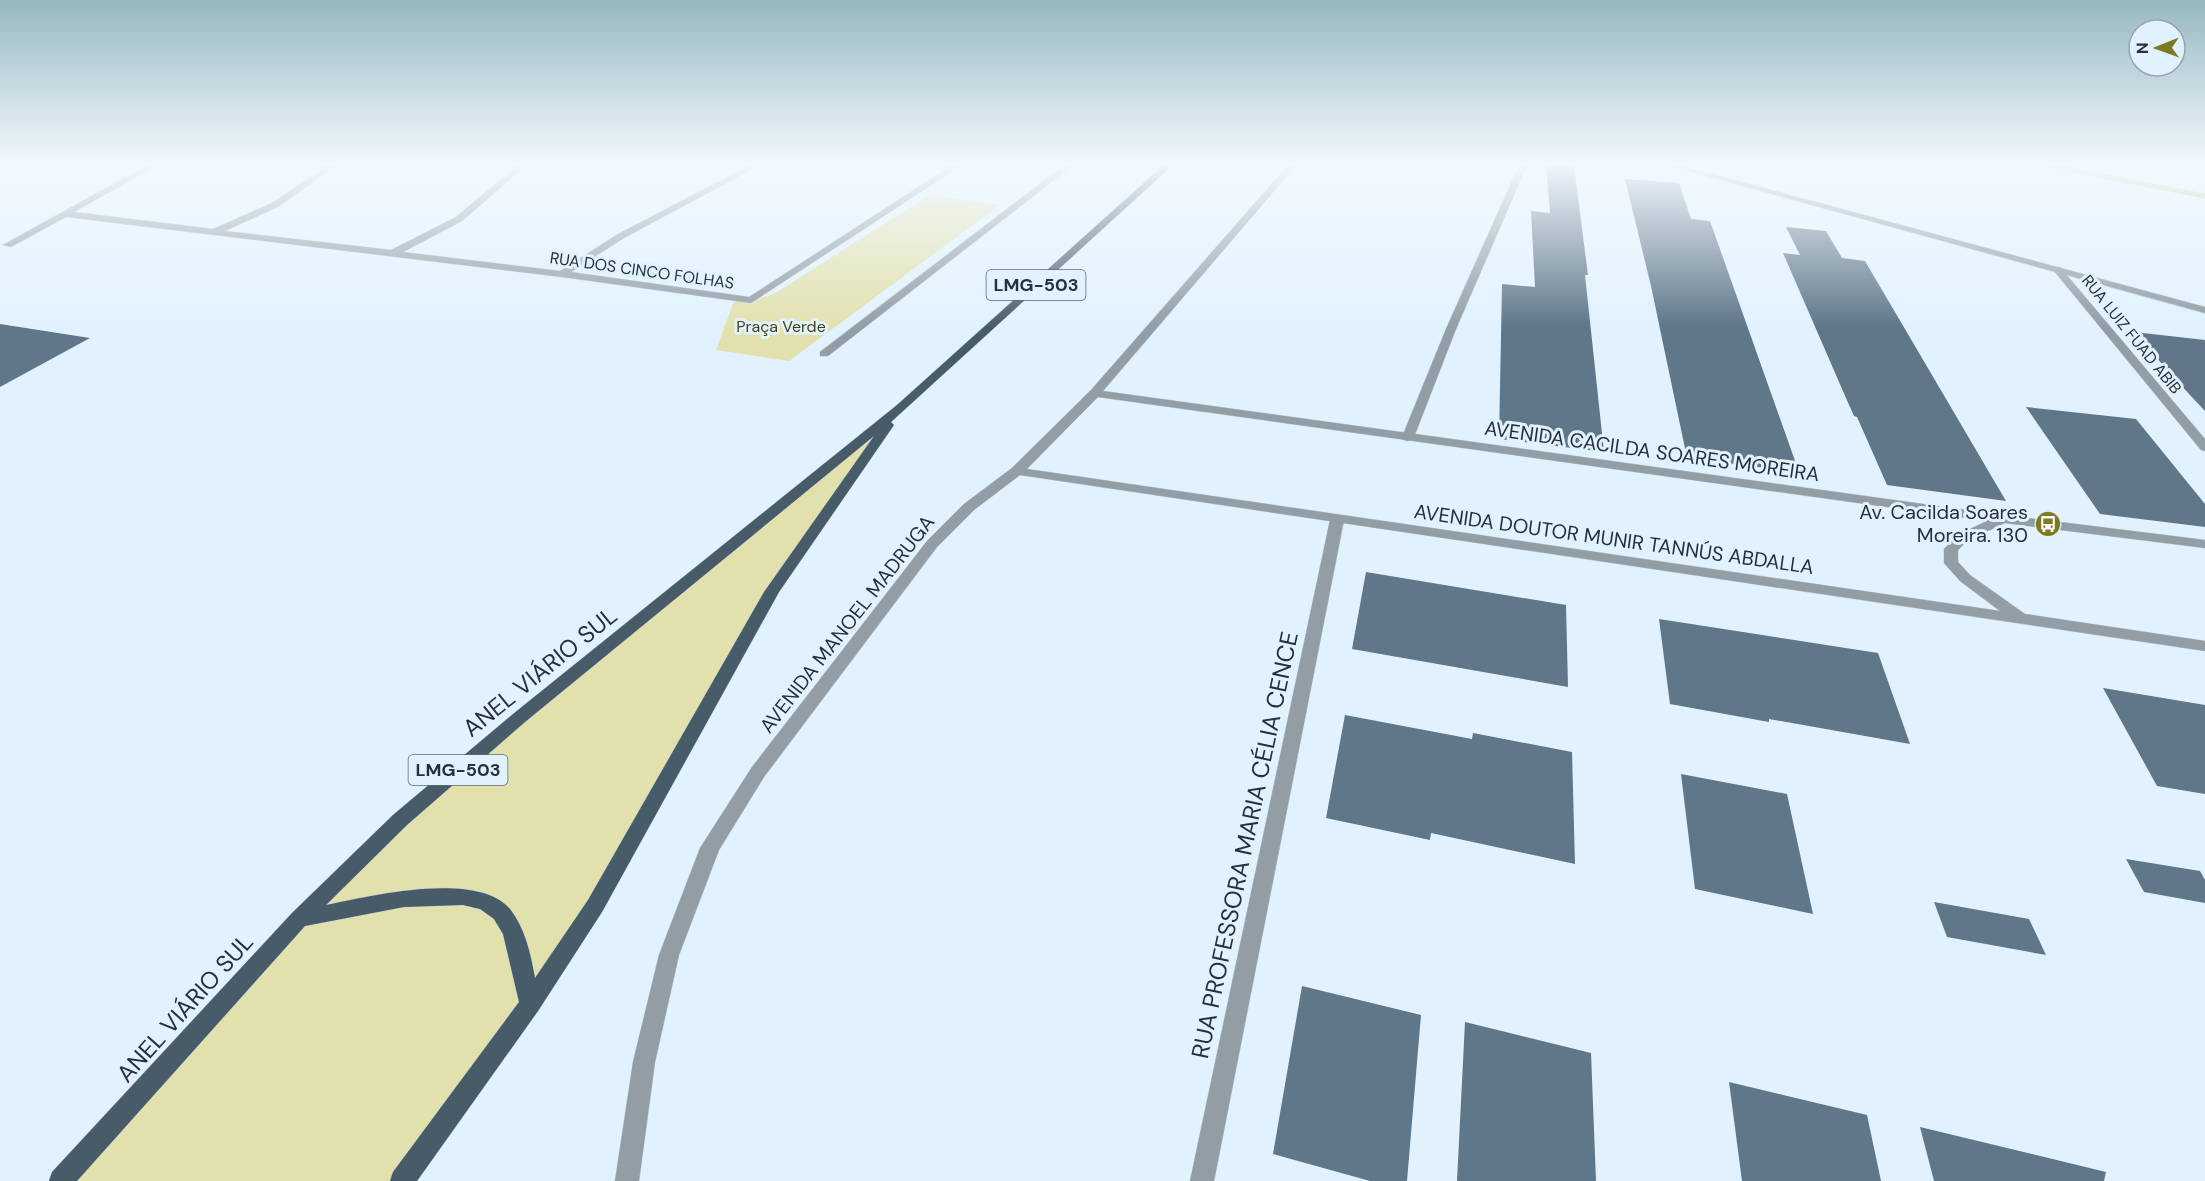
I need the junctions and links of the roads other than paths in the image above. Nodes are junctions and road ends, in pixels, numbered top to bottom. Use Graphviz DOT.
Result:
graph roads {
  1 [pos="57,218"];
  2 [pos="99,218"];
  3 [pos="245,218"];
  4 [pos="460,218"];
  5 [pos="655,218"];
  6 [pos="877,218"];
  7 [pos="1000,218"];
  8 [pos="1111,218"];
  9 [pos="1246,218"];
  10 [pos="1500,218"];
  11 [pos="1868,218"];
  12 [pos="214,232"];
  13 [pos="8,245"];
  14 [pos="393,253"];
  15 [pos="2057,269"];
  16 [pos="562,274"];
  17 [pos="2205,310"];
  18 [pos="824,354"];
  19 [pos="1095,393"];
  20 [pos="901,408"];
  21 [pos="1408,437"];
  22 [pos="2205,447"];
  23 [pos="1017,471"];
  24 [pos="2003,519"];
  25 [pos="1337,520"];
  26 [pos="2205,544"];
  27 [pos="2023,621"];
  28 [pos="2205,646"];
  29 [pos="299,919"];
  30 [pos="530,1004"];
  31 [pos="61,1181"];
  32 [pos="402,1181"];
  33 [pos="627,1181"];
  34 [pos="1202,1181"];
  1 -- 13 [label="street"];
  2 -- 12 [label="street, RUA DOS CINCO FOLHAS"];
  3 -- 12 [label="street"];
  4 -- 14 [label="street"];
  5 -- 16 [label="street"];
  6 -- 16 [label="street, RUA DOS CINCO FOLHAS"];
  7 -- 18 [label="street"];
  8 -- 20 [label="main road, ANEL VIÁRIO SUL / LMG-503"];
  9 -- 19 [label="street, AVENIDA MANOEL MADRUGA"];
  10 -- 21 [label="street"];
  11 -- 15 [label="street"];
  12 -- 14 [label="street, RUA DOS CINCO FOLHAS"];
  14 -- 16 [label="street, RUA DOS CINCO FOLHAS"];
  15 -- 17 [label="street"];
  15 -- 22 [label="street, RUA LUIZ FUAD ABIB"];
  19 -- 21 [label="street, AVENIDA CACILDA SOARES MOREIRA"];
  19 -- 23 [label="street, AVENIDA MANOEL MADRUGA"];
  20 -- 29 [label="main road, ANEL VIÁRIO SUL / LMG-503"];
  20 -- 30 [label="main road, ANEL VIÁRIO SUL / LMG-503"];
  21 -- 24 [label="street, AVENIDA CACILDA SOARES MOREIRA"];
  23 -- 25 [label="street, AVENIDA DOUTOR MUNIR TANNÚS ABDALLA"];
  23 -- 33 [label="street, AVENIDA MANOEL MADRUGA"];
  24 -- 26 [label="street, AVENIDA CACILDA SOARES MOREIRA"];
  24 -- 27 [label="street"];
  25 -- 27 [label="street, AVENIDA DOUTOR MUNIR TANNÚS ABDALLA"];
  25 -- 34 [label="street, RUA PROFESSORA MARIA CÉLIA CENCE"];
  27 -- 28 [label="street, AVENIDA DOUTOR MUNIR TANNÚS ABDALLA"];
  29 -- 30 [label="main road"];
  29 -- 31 [label="main road, ANEL VIÁRIO SUL / LMG-503"];
  30 -- 32 [label="main road, ANEL VIÁRIO SUL / LMG-503"];
}
